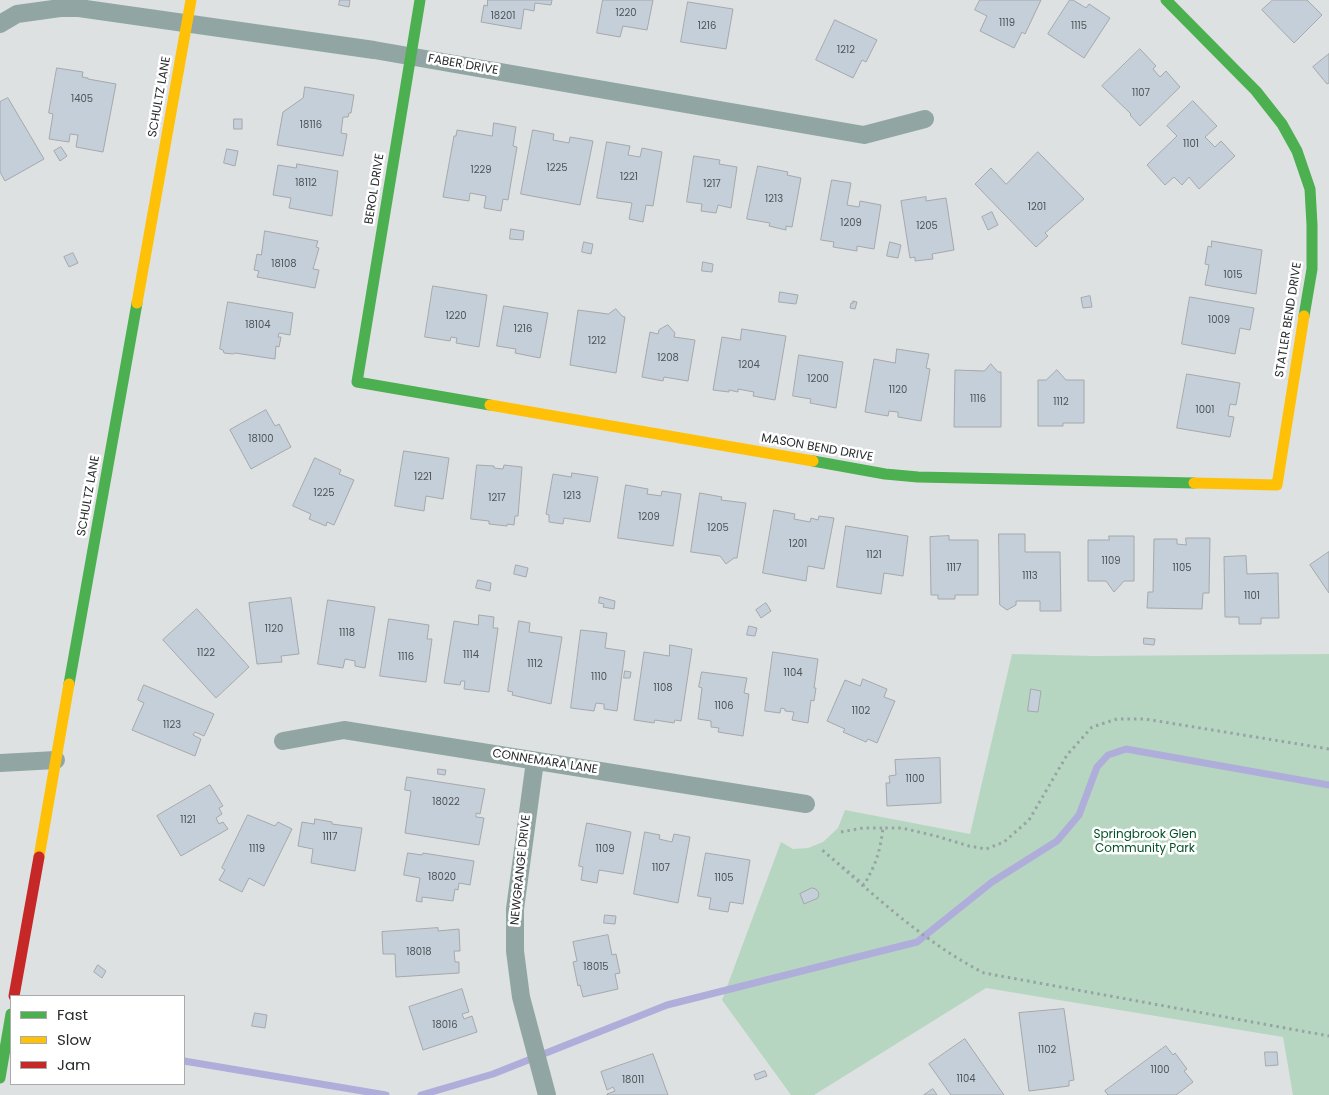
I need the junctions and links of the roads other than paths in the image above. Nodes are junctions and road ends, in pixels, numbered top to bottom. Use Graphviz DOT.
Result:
graph roads {
  1 [pos="191,0"];
  2 [pos="420,0"];
  3 [pos="1166,0"];
  4 [pos="0,24"];
  5 [pos="186,24"];
  6 [pos="410,56"];
  7 [pos="925,119"];
  8 [pos="357,382"];
  9 [pos="1277,485"];
  10 [pos="284,741"];
  11 [pos="56,760"];
  12 [pos="535,761"];
  13 [pos="0,763"];
  14 [pos="806,804"];
  15 [pos="14,995"];
  16 [pos="10,1020"];
  17 [pos="0,1078"];
  18 [pos="547,1093"];
  1 -- 5 [label="street, SCHULTZ LANE"];
  2 -- 6 [label="street, BEROL DRIVE"];
  3 -- 9 [label="street, STATLER BEND DRIVE"];
  4 -- 5 [label="street, FABER DRIVE"];
  5 -- 6 [label="street, FABER DRIVE"];
  5 -- 11 [label="street, SCHULTZ LANE"];
  6 -- 7 [label="street, FABER DRIVE"];
  6 -- 8 [label="street, BEROL DRIVE"];
  8 -- 9 [label="street, MASON BEND DRIVE"];
  10 -- 12 [label="street, CONNEMARA LANE"];
  11 -- 13 [label="street"];
  11 -- 15 [label="street, SCHULTZ LANE"];
  12 -- 14 [label="street, CONNEMARA LANE"];
  12 -- 18 [label="street, NEWGRANGE DRIVE"];
  16 -- 17 [label="street"];
}
